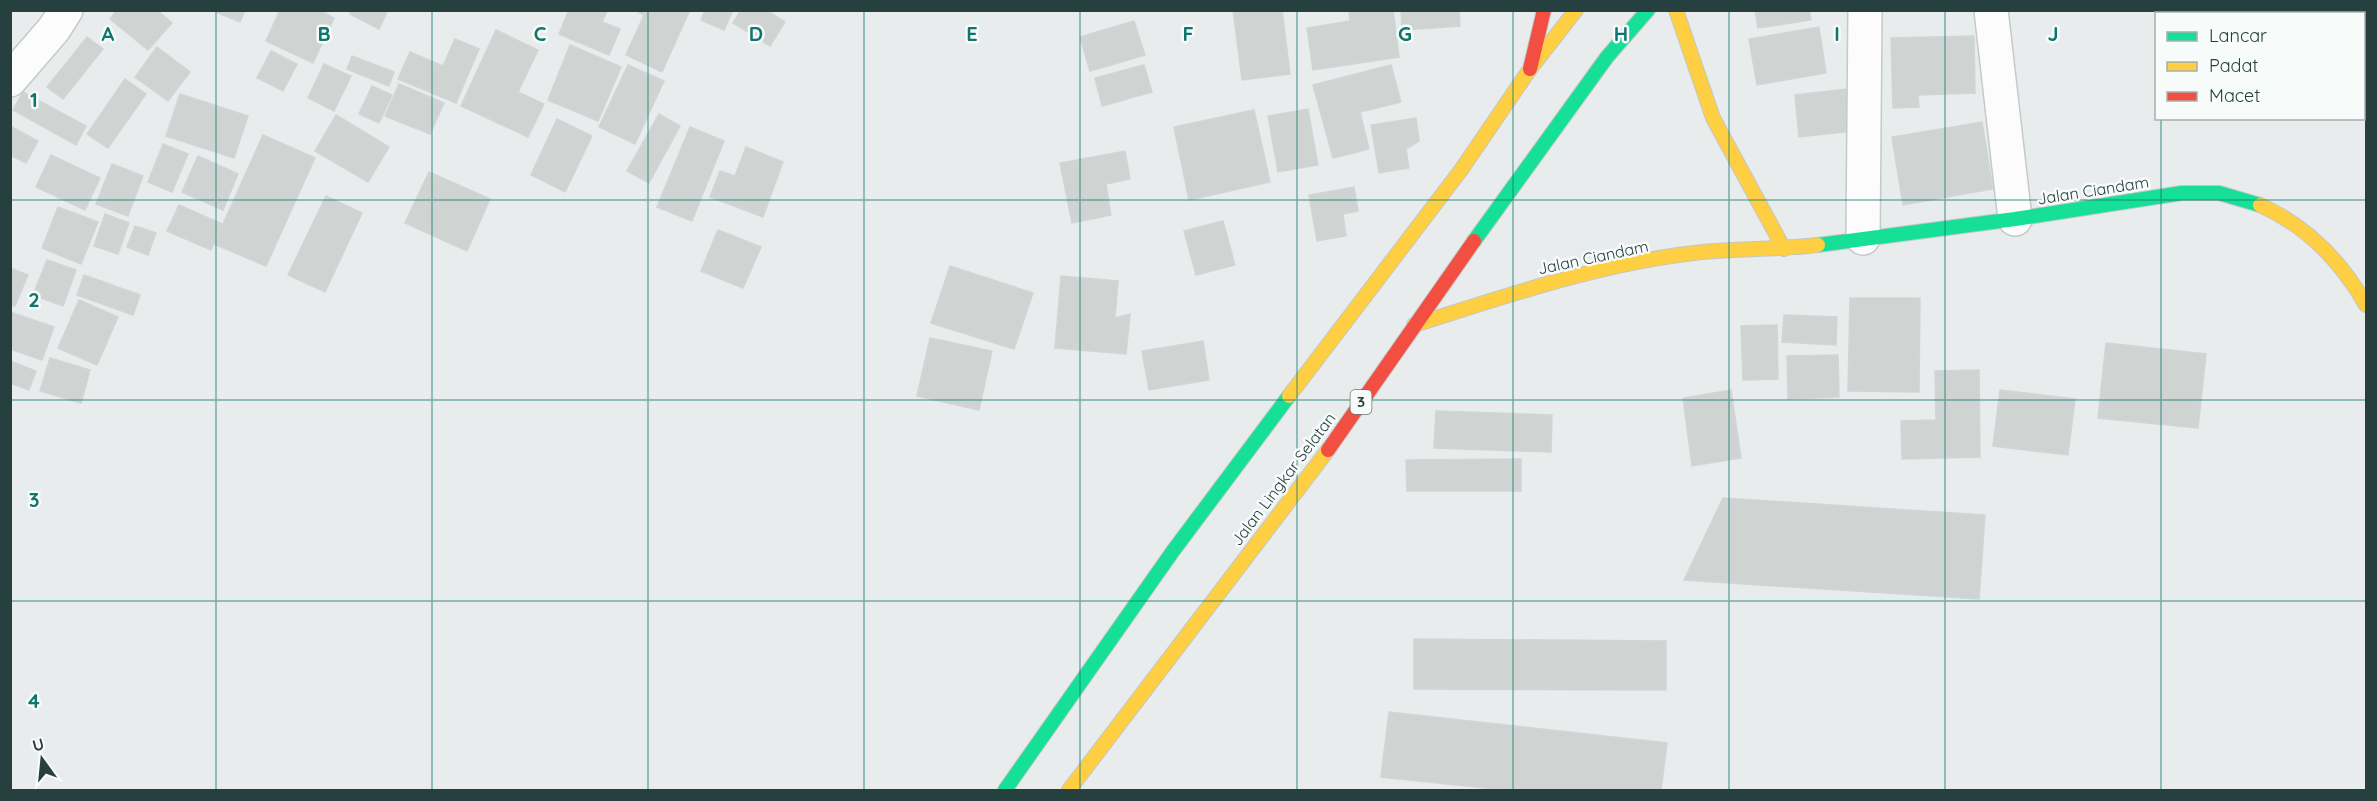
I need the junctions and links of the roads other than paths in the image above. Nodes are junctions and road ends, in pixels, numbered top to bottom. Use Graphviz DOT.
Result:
graph roads {
  1 [pos="66,10"];
  2 [pos="1544,10"];
  3 [pos="1576,10"];
  4 [pos="1648,10"];
  5 [pos="1676,10"];
  6 [pos="1864,10"];
  7 [pos="1991,10"];
  8 [pos="1530,69"];
  9 [pos="10,80"];
  10 [pos="2015,219"];
  11 [pos="1863,238"];
  12 [pos="1784,249"];
  13 [pos="2367,305"];
  14 [pos="1414,325"];
  15 [pos="1005,790"];
  16 [pos="1069,790"];
  1 -- 9 [label="street"];
  2 -- 8 [label="main road"];
  3 -- 8 [label="main road"];
  4 -- 14 [label="main road, Jalan Lingkar Selatan / 3"];
  5 -- 12 [label="main road"];
  6 -- 11 [label="street"];
  7 -- 10 [label="street"];
  8 -- 15 [label="main road"];
  10 -- 11 [label="main road, Jalan Ciandam"];
  10 -- 13 [label="main road, Jalan Ciandam"];
  11 -- 12 [label="main road, Jalan Ciandam"];
  12 -- 14 [label="main road, Jalan Ciandam"];
  14 -- 16 [label="main road, Jalan Lingkar Selatan / 3"];
}
